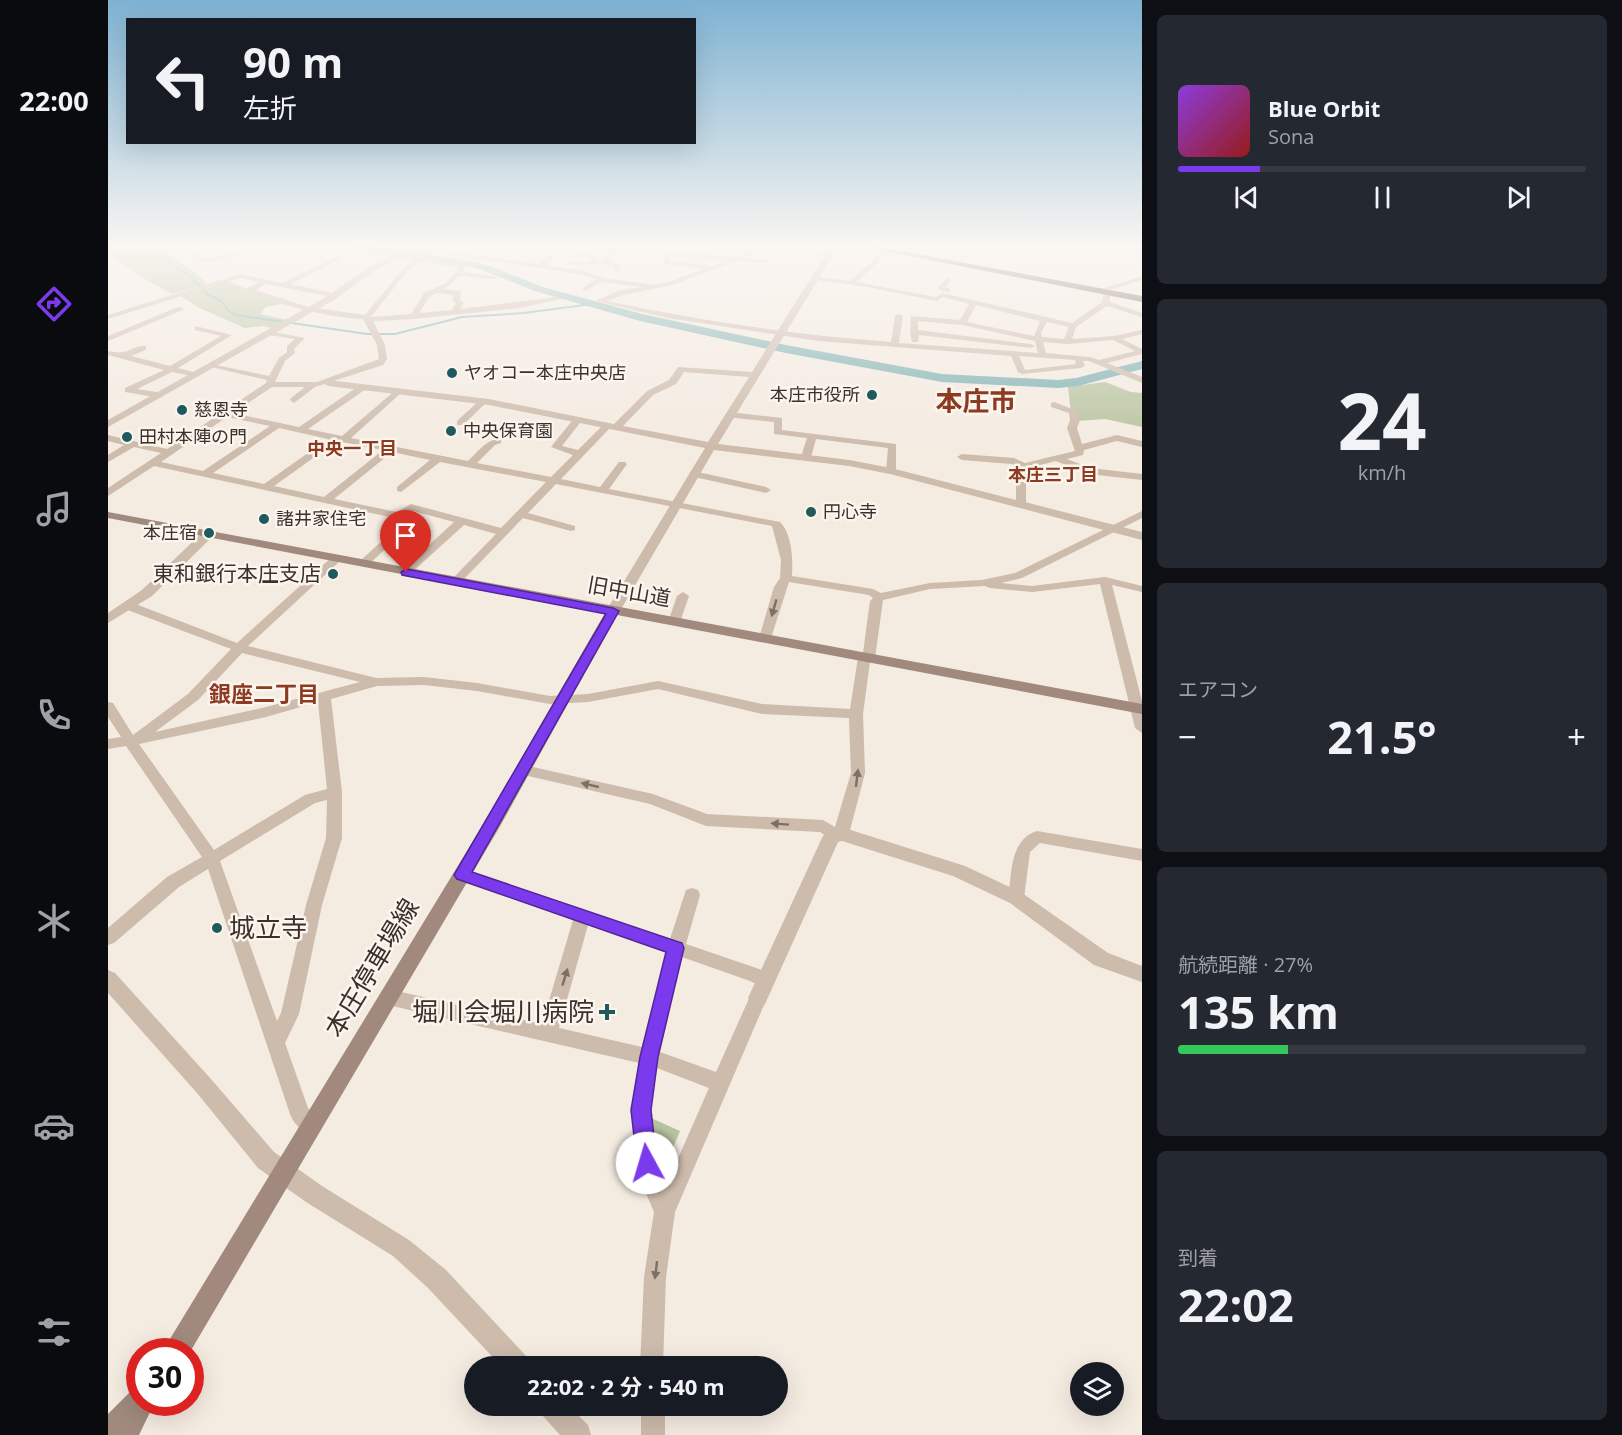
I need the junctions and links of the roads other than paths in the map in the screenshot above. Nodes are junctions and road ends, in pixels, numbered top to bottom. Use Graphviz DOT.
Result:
graph roads {
  1 [pos="169,314"];
  2 [pos="304,314"];
  3 [pos="338,314"];
  4 [pos="370,314"];
  5 [pos="415,314"];
  6 [pos="438,314"];
  7 [pos="654,314"];
  8 [pos="792,314"];
  9 [pos="937,314"];
  10 [pos="967,314"];
  11 [pos="1017,314"];
  12 [pos="1090,314"];
  13 [pos="1031,315"];
  14 [pos="899,316"];
  15 [pos="413,317"];
  16 [pos="367,318"];
  17 [pos="1045,319"];
  18 [pos="935,320"];
  19 [pos="962,323"];
  20 [pos="1025,323"];
  21 [pos="1073,326"];
  22 [pos="198,328"];
  23 [pos="914,332"];
  24 [pos="1142,332"];
  25 [pos="272,333"];
  26 [pos="1114,338"];
  27 [pos="108,339"];
  28 [pos="775,342"];
  29 [pos="1067,342"];
  30 [pos="895,345"];
  31 [pos="915,347"];
  32 [pos="1041,347"];
  33 [pos="143,348"];
  34 [pos="108,353"];
  35 [pos="1014,354"];
  36 [pos="123,357"];
  37 [pos="1078,357"];
  38 [pos="1104,363"];
  39 [pos="211,366"];
  40 [pos="169,370"];
  41 [pos="194,375"];
  42 [pos="754,375"];
  43 [pos="1137,377"];
  44 [pos="271,382"];
  45 [pos="328,383"];
  46 [pos="312,386"];
  47 [pos="363,387"];
  48 [pos="398,391"];
  49 [pos="160,396"];
  50 [pos="294,400"];
  51 [pos="484,401"];
  52 [pos="1054,405"];
  53 [pos="224,414"];
  54 [pos="729,416"];
  55 [pos="578,419"];
  56 [pos="460,423"];
  57 [pos="108,424"];
  58 [pos="277,426"];
  59 [pos="612,426"];
  60 [pos="298,431"];
  61 [pos="812,436"];
  62 [pos="108,438"];
  63 [pos="339,439"];
  64 [pos="498,441"];
  65 [pos="133,443"];
  66 [pos="1142,444"];
  67 [pos="711,446"];
  68 [pos="1079,448"];
  69 [pos="390,449"];
  70 [pos="169,452"];
  71 [pos="580,454"];
  72 [pos="806,457"];
  73 [pos="962,457"];
  74 [pos="1056,458"];
  75 [pos="108,459"];
  76 [pos="438,459"];
  77 [pos="153,463"];
  78 [pos="622,464"];
  79 [pos="470,465"];
  80 [pos="1024,466"];
  81 [pos="891,471"];
  82 [pos="206,473"];
  83 [pos="693,474"];
  84 [pos="1142,477"];
  85 [pos="555,482"];
  86 [pos="268,486"];
  87 [pos="400,489"];
  88 [pos="603,490"];
  89 [pos="766,490"];
  90 [pos="108,493"];
  91 [pos="327,499"];
  92 [pos="676,504"];
  93 [pos="1021,505"];
  94 [pos="521,514"];
  95 [pos="1142,514"];
  96 [pos="108,515"];
  97 [pos="462,521"];
  98 [pos="403,527"];
  99 [pos="571,528"];
  100 [pos="1112,528"];
  101 [pos="502,532"];
  102 [pos="208,534"];
  103 [pos="1142,536"];
  104 [pos="336,559"];
  105 [pos="363,564"];
  106 [pos="406,572"];
  107 [pos="786,578"];
  108 [pos="1105,580"];
  109 [pos="452,581"];
  110 [pos="982,583"];
  111 [pos="1142,589"];
  112 [pos="683,596"];
  113 [pos="879,597"];
  114 [pos="129,606"];
  115 [pos="613,611"];
  116 [pos="108,619"];
  117 [pos="674,622"];
  118 [pos="765,638"];
  119 [pos="239,648"];
  120 [pos="866,657"];
  121 [pos="377,682"];
  122 [pos="324,696"];
  123 [pos="564,699"];
  124 [pos="108,706"];
  125 [pos="1140,709"];
  126 [pos="856,714"];
  127 [pos="1142,728"];
  128 [pos="133,739"];
  129 [pos="108,744"];
  130 [pos="524,770"];
  131 [pos="335,792"];
  132 [pos="838,834"];
  133 [pos="1142,855"];
  134 [pos="212,859"];
  135 [pos="462,875"];
  136 [pos="692,894"];
  137 [pos="1016,898"];
  138 [pos="582,917"];
  139 [pos="108,938"];
  140 [pos="676,948"];
  141 [pos="1142,974"];
  142 [pos="108,979"];
  143 [pos="762,989"];
  144 [pos="388,997"];
  145 [pos="548,1033"];
  146 [pos="275,1044"];
  147 [pos="649,1057"];
  148 [pos="722,1083"];
  149 [pos="311,1125"];
  150 [pos="283,1172"];
  151 [pos="665,1212"];
  152 [pos="183,1338"];
  153 [pos="509,1356"];
  154 [pos="652,1356"];
  155 [pos="126,1416"];
  156 [pos="134,1416"];
  157 [pos="560,1416"];
  158 [pos="653,1416"];
  159 [pos="108,1434"];
  160 [pos="125,1435"];
  161 [pos="578,1435"];
  162 [pos="653,1435"];
  1 -- 27 [label="street"];
  2 -- 25 [label="street"];
  3 -- 16 [label="street"];
  4 -- 16 [label="street"];
  5 -- 15 [label="street"];
  6 -- 15 [label="street"];
  7 -- 28 [label="street"];
  8 -- 28 [label="street"];
  9 -- 18 [label="street"];
  10 -- 19 [label="street"];
  11 -- 13 [label="street"];
  12 -- 21 [label="street"];
  13 -- 17 [label="street"];
  13 -- 20 [label="street"];
  14 -- 30 [label="street"];
  15 -- 16 [label="street"];
  16 -- 45 [label="street"];
  17 -- 21 [label="street"];
  17 -- 32 [label="street"];
  18 -- 19 [label="street"];
  18 -- 23 [label="street"];
  19 -- 32 [label="street"];
  21 -- 29 [label="street"];
  22 -- 40 [label="street"];
  23 -- 31 [label="street"];
  23 -- 32 [label="street"];
  24 -- 26 [label="street"];
  25 -- 39 [label="street"];
  25 -- 44 [label="street"];
  26 -- 29 [label="street"];
  26 -- 38 [label="street"];
  28 -- 30 [label="street"];
  28 -- 42 [label="street"];
  29 -- 32 [label="street"];
  30 -- 31 [label="street"];
  31 -- 35 [label="street"];
  32 -- 35 [label="street"];
  32 -- 37 [label="street"];
  33 -- 36 [label="street"];
  34 -- 36 [label="street"];
  35 -- 37 [label="street"];
  36 -- 40 [label="street"];
  37 -- 38 [label="street"];
  38 -- 43 [label="street"];
  39 -- 41 [label="street"];
  39 -- 44 [label="street"];
  40 -- 41 [label="street"];
  40 -- 49 [label="street"];
  41 -- 49 [label="street"];
  42 -- 54 [label="street"];
  42 -- 59 [label="street"];
  44 -- 46 [label="street"];
  44 -- 53 [label="street"];
  45 -- 46 [label="street"];
  45 -- 47 [label="street"];
  46 -- 50 [label="street"];
  47 -- 48 [label="street"];
  47 -- 60 [label="street"];
  48 -- 51 [label="street"];
  48 -- 63 [label="street"];
  49 -- 57 [label="street"];
  51 -- 55 [label="street"];
  51 -- 56 [label="street"];
  52 -- 68 [label="street"];
  53 -- 58 [label="street"];
  53 -- 70 [label="street"];
  54 -- 61 [label="street"];
  54 -- 67 [label="street"];
  55 -- 59 [label="street"];
  55 -- 71 [label="street"];
  58 -- 60 [label="street"];
  58 -- 82 [label="street"];
  59 -- 67 [label="street"];
  59 -- 71 [label="street"];
  60 -- 63 [label="street"];
  61 -- 72 [label="street"];
  61 -- 81 [label="street"];
  62 -- 65 [label="street"];
  63 -- 69 [label="street"];
  63 -- 86 [label="street"];
  64 -- 79 [label="street"];
  65 -- 70 [label="street"];
  65 -- 75 [label="street"];
  66 -- 68 [label="street"];
  67 -- 72 [label="street"];
  67 -- 83 [label="street"];
  68 -- 74 [label="street"];
  69 -- 76 [label="street"];
  69 -- 91 [label="street"];
  70 -- 77 [label="street"];
  71 -- 85 [label="street"];
  72 -- 81 [label="street"];
  73 -- 80 [label="street"];
  74 -- 80 [label="street"];
  74 -- 84 [label="street"];
  76 -- 79 [label="street"];
  76 -- 87 [label="street"];
  77 -- 82 [label="street"];
  77 -- 90 [label="street"];
  78 -- 88 [label="street"];
  79 -- 85 [label="street"];
  80 -- 93 [label="street"];
  81 -- 93 [label="street"];
  82 -- 86 [label="street"];
  83 -- 89 [label="street"];
  83 -- 92 [label="street"];
  85 -- 88 [label="street"];
  85 -- 94 [label="street"];
  86 -- 91 [label="street"];
  88 -- 92 [label="street"];
  91 -- 97 [label="street"];
  92 -- 107 [label="street"];
  92 -- 115 [label="street"];
  93 -- 100 [label="street"];
  94 -- 99 [label="street"];
  94 -- 101 [label="street"];
  95 -- 100 [label="street"];
  96 -- 102 [label="main road, 旧中山道"];
  97 -- 101 [label="street"];
  97 -- 106 [label="street"];
  98 -- 105 [label="street"];
  100 -- 103 [label="street"];
  100 -- 110 [label="street"];
  101 -- 109 [label="street"];
  102 -- 104 [label="main road, 旧中山道"];
  102 -- 114 [label="street"];
  104 -- 105 [label="main road, 旧中山道"];
  104 -- 119 [label="street"];
  105 -- 106 [label="main road, 旧中山道"];
  106 -- 109 [label="main road, 旧中山道"];
  107 -- 113 [label="street"];
  107 -- 118 [label="street, one-way"];
  108 -- 110 [label="street"];
  108 -- 111 [label="street"];
  108 -- 125 [label="street"];
  109 -- 115 [label="main road, 旧中山道"];
  110 -- 113 [label="street"];
  112 -- 117 [label="street"];
  113 -- 120 [label="street"];
  114 -- 116 [label="street"];
  114 -- 119 [label="street"];
  115 -- 117 [label="main road, 旧中山道"];
  115 -- 123 [label="main road, 本庄停車場線"];
  117 -- 118 [label="main road, 旧中山道"];
  118 -- 120 [label="main road, 旧中山道"];
  119 -- 121 [label="street"];
  119 -- 128 [label="street"];
  120 -- 125 [label="main road, 旧中山道"];
  120 -- 126 [label="street"];
  121 -- 122 [label="street"];
  121 -- 123 [label="street"];
  122 -- 128 [label="street"];
  122 -- 131 [label="street"];
  123 -- 126 [label="street"];
  123 -- 130 [label="main road, 本庄停車場線"];
  124 -- 128 [label="street"];
  125 -- 127 [label="street"];
  132 -- 126 [label="street, one-way"];
  128 -- 129 [label="street"];
  128 -- 134 [label="street"];
  132 -- 130 [label="street, one-way"];
  130 -- 135 [label="main road, 本庄停車場線"];
  131 -- 134 [label="street"];
  131 -- 146 [label="street"];
  132 -- 137 [label="street"];
  132 -- 143 [label="street"];
  133 -- 137 [label="street"];
  134 -- 139 [label="street"];
  134 -- 146 [label="street"];
  135 -- 138 [label="street"];
  135 -- 144 [label="main road, 本庄停車場線"];
  136 -- 140 [label="street"];
  137 -- 141 [label="street"];
  138 -- 140 [label="street"];
  145 -- 138 [label="street, one-way"];
  140 -- 143 [label="street"];
  140 -- 147 [label="street"];
  142 -- 150 [label="street"];
  143 -- 148 [label="street"];
  144 -- 145 [label="street"];
  144 -- 149 [label="main road, 本庄停車場線"];
  145 -- 147 [label="street"];
  146 -- 149 [label="street"];
  147 -- 148 [label="street"];
  147 -- 151 [label="street"];
  148 -- 151 [label="street"];
  149 -- 150 [label="main road, 本庄停車場線"];
  150 -- 152 [label="main road, 本庄停車場線"];
  150 -- 153 [label="street"];
  151 -- 154 [label="street, one-way"];
  155 -- 159 [label="main road"];
  156 -- 160 [label="main road"];
  157 -- 161 [label="street"];
  158 -- 162 [label="street"];
}
